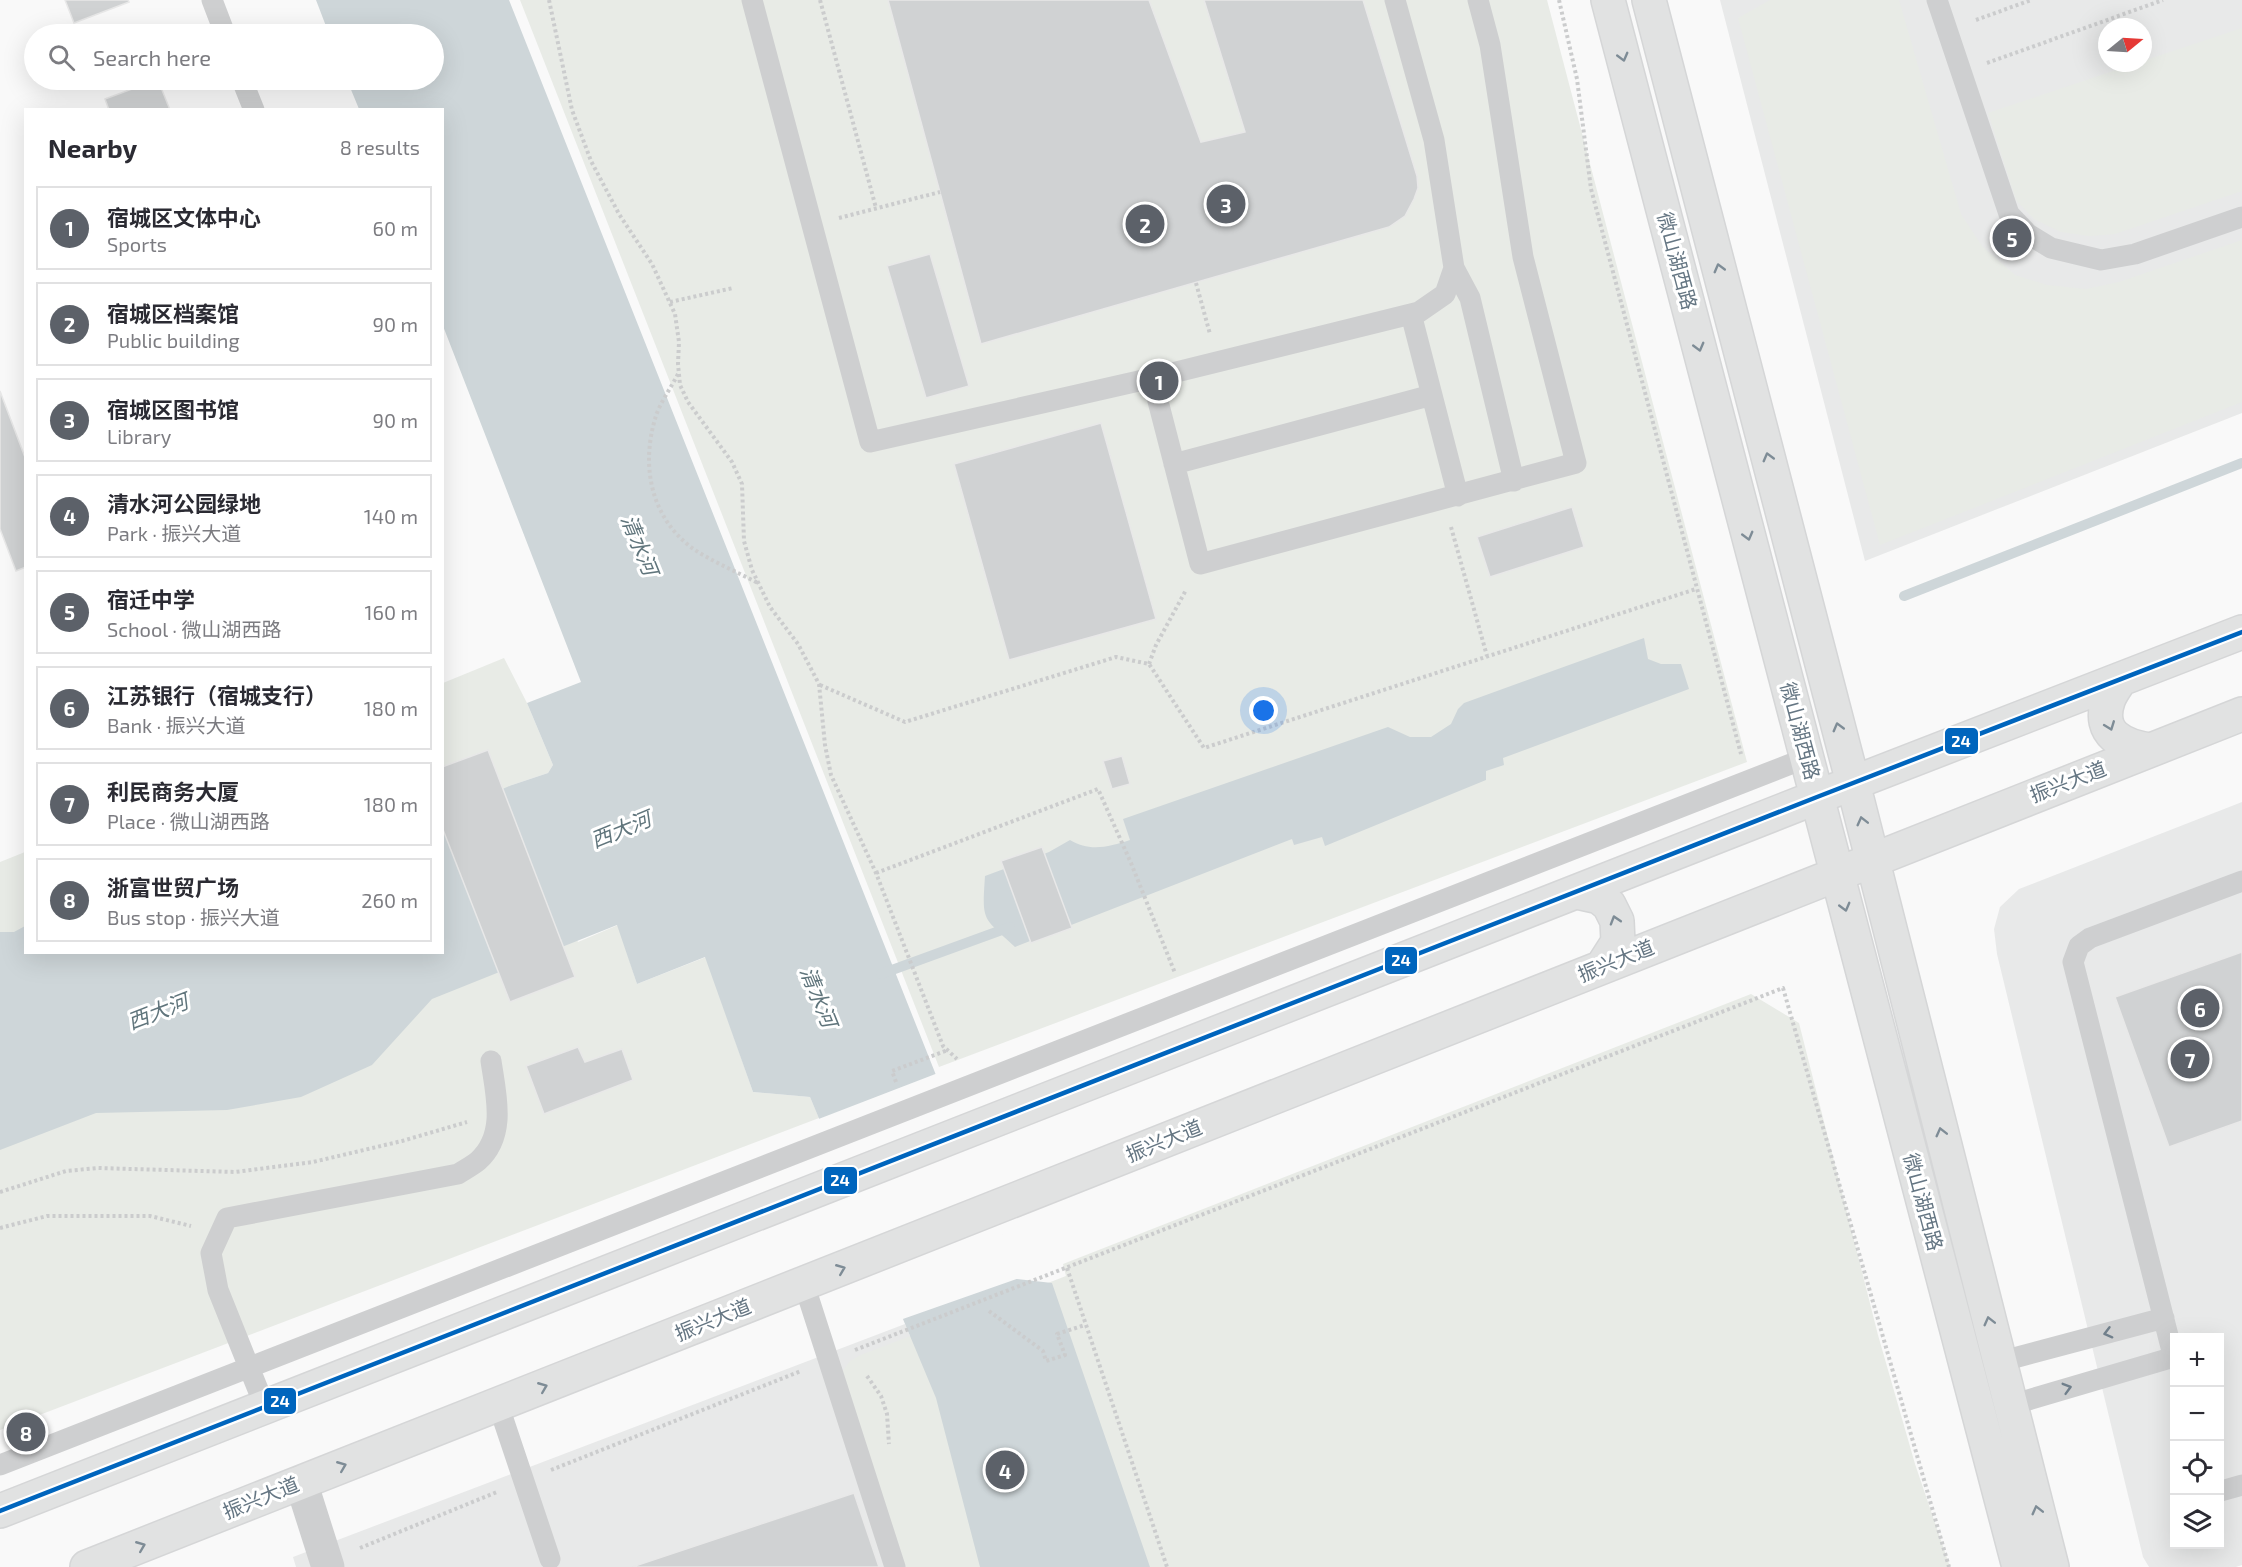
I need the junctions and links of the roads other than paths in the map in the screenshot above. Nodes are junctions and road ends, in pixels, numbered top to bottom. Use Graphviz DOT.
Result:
graph roads {
  1 [pos="212,0"];
  2 [pos="752,0"];
  3 [pos="1395,0"];
  4 [pos="1478,0"];
  5 [pos="1608,0"];
  6 [pos="1648,0"];
  7 [pos="1936,0"];
  8 [pos="221,24"];
  9 [pos="246,90"];
  10 [pos="253,108"];
  11 [pos="2242,217"];
  12 [pos="1455,268"];
  13 [pos="1411,314"];
  14 [pos="1152,378"];
  15 [pos="1432,395"];
  16 [pos="1174,464"];
  17 [pos="1514,481"];
  18 [pos="1450,498"];
  19 [pos="2242,632"];
  20 [pos="2120,680"];
  21 [pos="2242,714"];
  22 [pos="2150,750"];
  23 [pos="1806,758"];
  24 [pos="1853,783"];
  25 [pos="1817,797"];
  26 [pos="1872,859"];
  27 [pos="1836,874"];
  28 [pos="2242,880"];
  29 [pos="1576,892"];
  30 [pos="1602,967"];
  31 [pos="491,1062"];
  32 [pos="804,1284"];
  33 [pos="2164,1318"];
  34 [pos="2170,1342"];
  35 [pos="2170,1359"];
  36 [pos="2000,1362"];
  37 [pos="249,1368"];
  38 [pos="498,1404"];
  39 [pos="2011,1405"];
  40 [pos="265,1407"];
  41 [pos="0,1465"];
  42 [pos="301,1482"];
  43 [pos="2242,1485"];
  44 [pos="2224,1490"];
  45 [pos="0,1511"];
  46 [pos="550,1559"];
  47 [pos="327,1564"];
  48 [pos="87,1567"];
  49 [pos="895,1567"];
  50 [pos="2019,1567"];
  51 [pos="2052,1567"];
  1 -- 8 [label="lane"];
  2 -- 14 [label="lane"];
  3 -- 12 [label="lane"];
  4 -- 17 [label="lane"];
  5 -- 23 [label="main road, 微山湖西路, one-way"];
  24 -- 6 [label="main road, 微山湖西路, one-way"];
  7 -- 11 [label="lane"];
  9 -- 10 [label="lane"];
  12 -- 13 [label="lane"];
  12 -- 17 [label="lane"];
  13 -- 14 [label="lane"];
  13 -- 15 [label="lane"];
  14 -- 16 [label="lane"];
  15 -- 16 [label="lane"];
  15 -- 18 [label="lane"];
  16 -- 18 [label="lane"];
  17 -- 18 [label="lane"];
  19 -- 20 [label="main road"];
  20 -- 22 [label="main road, one-way"];
  20 -- 24 [label="main road"];
  21 -- 22 [label="main road, 振兴大道"];
  22 -- 26 [label="main road, 振兴大道"];
  23 -- 25 [label="main road, 微山湖西路"];
  23 -- 37 [label="lane"];
  24 -- 25 [label="main road"];
  26 -- 24 [label="main road, 微山湖西路, one-way"];
  25 -- 27 [label="main road, 微山湖西路"];
  25 -- 29 [label="main road"];
  26 -- 27 [label="main road, 振兴大道"];
  36 -- 26 [label="main road, 微山湖西路, one-way"];
  27 -- 30 [label="main road, 振兴大道"];
  27 -- 50 [label="main road, 微山湖西路, one-way"];
  28 -- 33 [label="lane"];
  30 -- 29 [label="main road, one-way"];
  29 -- 40 [label="main road"];
  32 -- 30 [label="main road, 振兴大道, one-way"];
  31 -- 37 [label="lane"];
  38 -- 32 [label="main road, 振兴大道, one-way"];
  32 -- 49 [label="lane"];
  33 -- 34 [label="lane"];
  33 -- 36 [label="lane, one-way"];
  39 -- 35 [label="lane, one-way"];
  36 -- 39 [label="main road, 微山湖西路"];
  37 -- 40 [label="lane"];
  37 -- 41 [label="lane"];
  42 -- 38 [label="main road, 振兴大道, one-way"];
  38 -- 46 [label="lane"];
  51 -- 39 [label="main road, 微山湖西路, one-way"];
  40 -- 45 [label="main road"];
  42 -- 47 [label="street"];
  48 -- 42 [label="main road, 振兴大道, one-way"];
  43 -- 44 [label="lane"];
}
